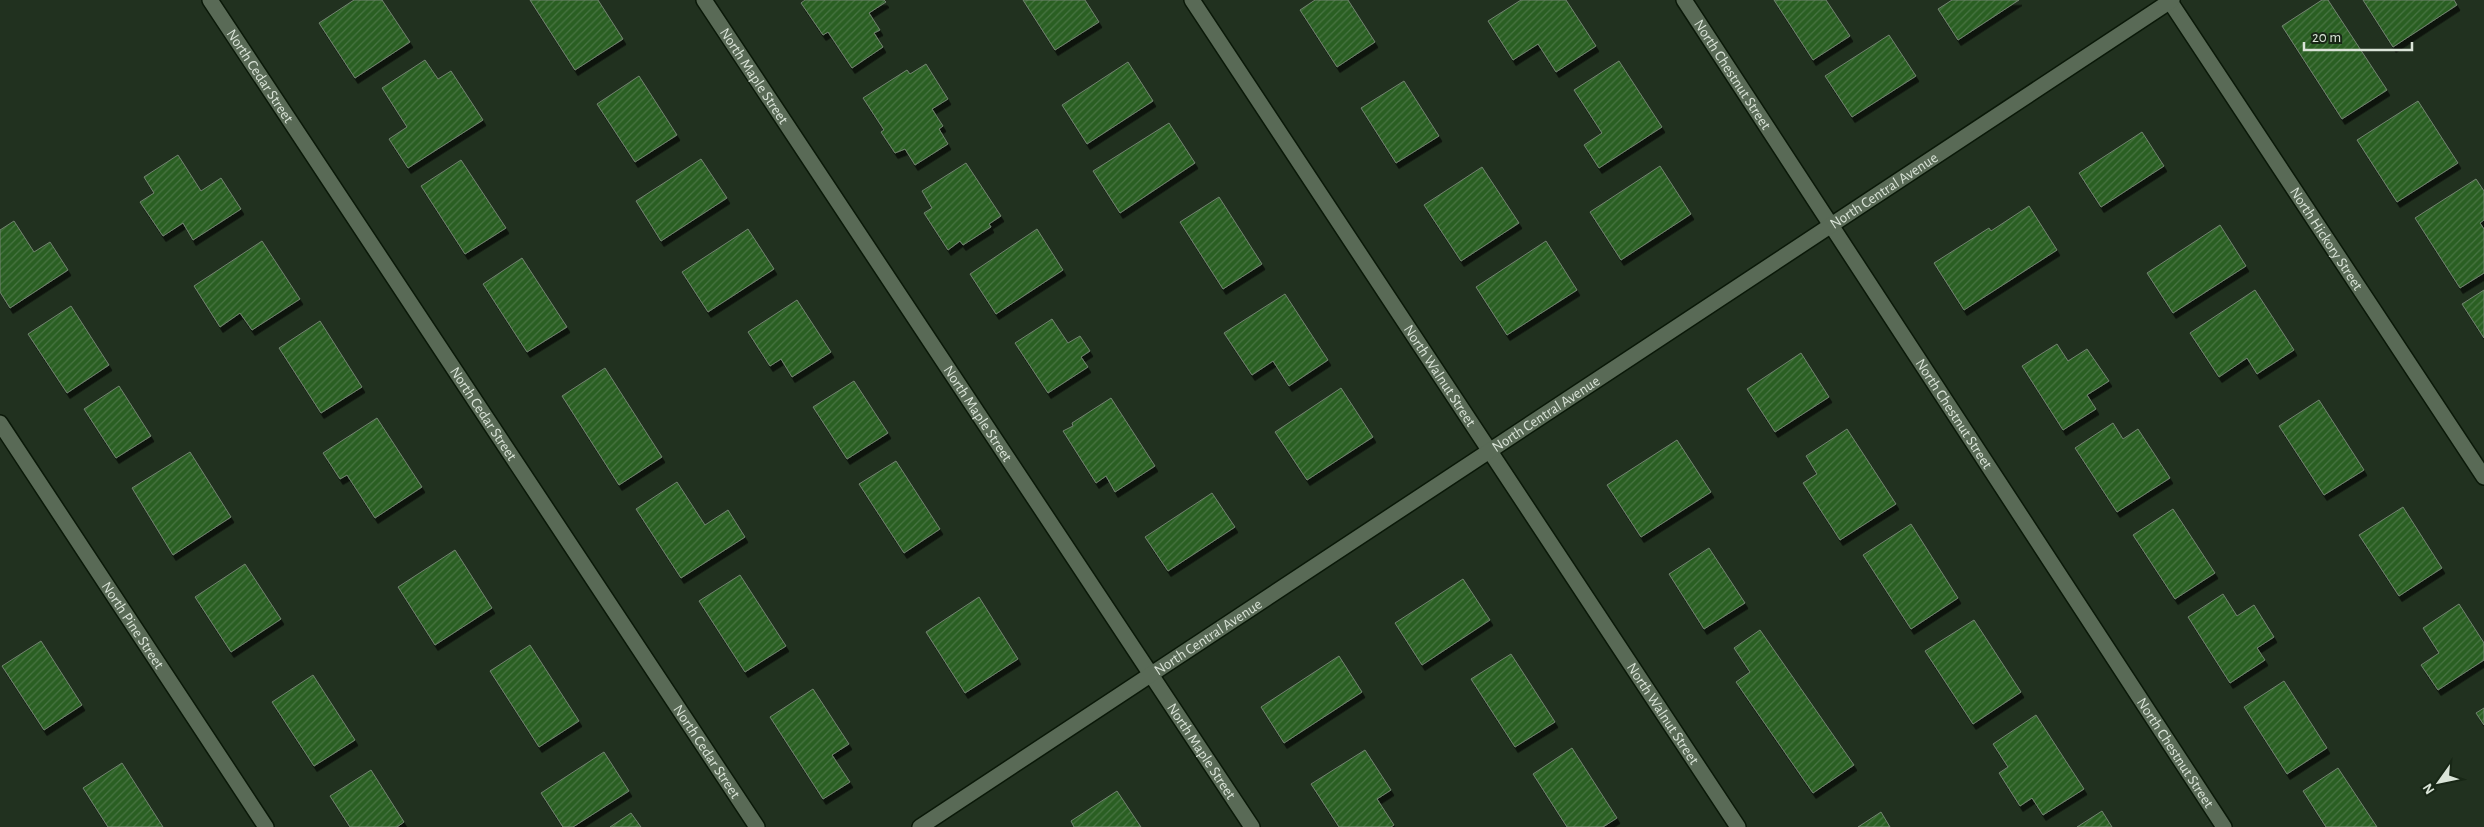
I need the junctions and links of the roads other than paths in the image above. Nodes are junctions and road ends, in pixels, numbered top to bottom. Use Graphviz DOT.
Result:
graph roads {
  1 [pos="210,0"];
  2 [pos="704,0"];
  3 [pos="1192,0"];
  4 [pos="1684,0"];
  5 [pos="2171,0"];
  6 [pos="1833,225"];
  7 [pos="0,423"];
  8 [pos="1490,452"];
  9 [pos="2484,477"];
  10 [pos="1151,675"];
  11 [pos="266,827"];
  12 [pos="757,827"];
  13 [pos="920,827"];
  14 [pos="1252,827"];
  15 [pos="1738,827"];
  16 [pos="2224,827"];
  1 -- 12 [label="street, North Cedar Street"];
  2 -- 10 [label="street, North Maple Street"];
  3 -- 8 [label="street, North Walnut Street"];
  4 -- 6 [label="street, North Chestnut Street"];
  5 -- 6 [label="street, North Central Avenue"];
  5 -- 9 [label="street, North Hickory Street"];
  6 -- 8 [label="street, North Central Avenue"];
  6 -- 16 [label="street, North Chestnut Street"];
  7 -- 11 [label="street, North Pine Street"];
  8 -- 10 [label="street, North Central Avenue"];
  8 -- 15 [label="street, North Walnut Street"];
  10 -- 13 [label="street, North Central Avenue"];
  10 -- 14 [label="street, North Maple Street"];
}
